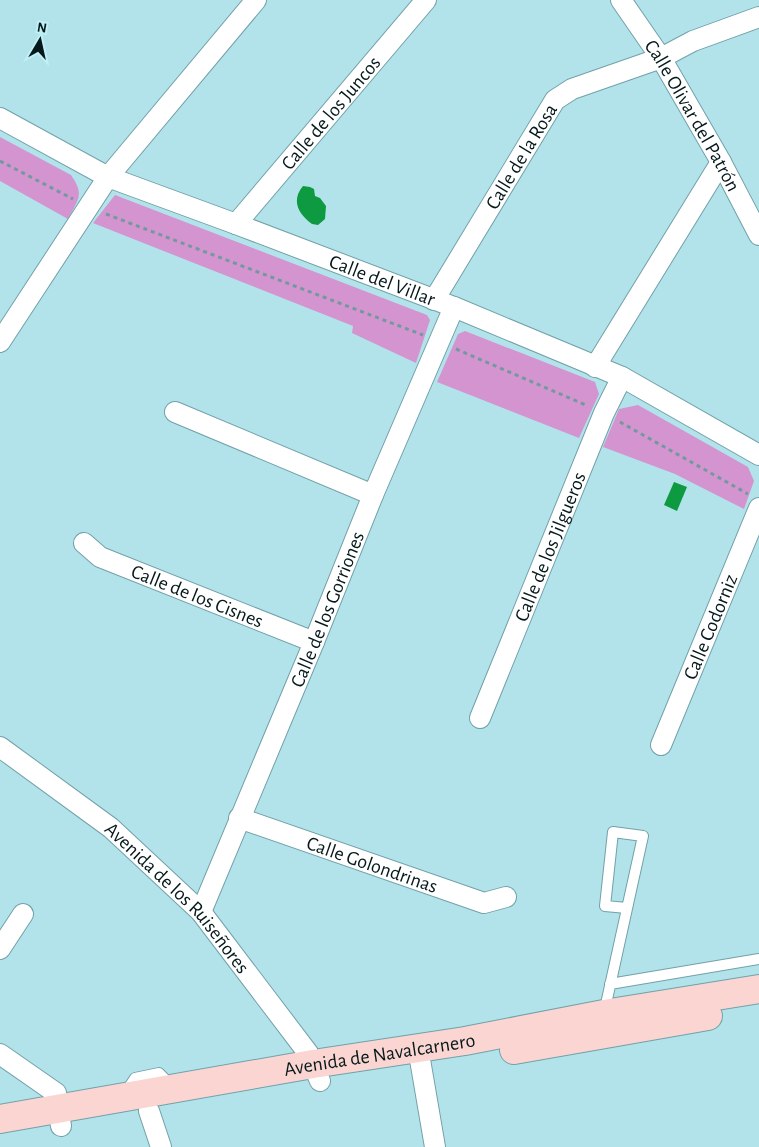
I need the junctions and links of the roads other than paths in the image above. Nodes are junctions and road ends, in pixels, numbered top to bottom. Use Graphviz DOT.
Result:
graph roads {
  1 [pos="256,0"];
  2 [pos="426,0"];
  3 [pos="621,0"];
  4 [pos="759,17"];
  5 [pos="662,58"];
  6 [pos="0,118"];
  7 [pos="721,162"];
  8 [pos="108,177"];
  9 [pos="236,224"];
  10 [pos="759,235"];
  11 [pos="434,300"];
  12 [pos="454,307"];
  13 [pos="0,342"];
  14 [pos="595,367"];
  15 [pos="622,377"];
  16 [pos="176,412"];
  17 [pos="759,455"];
  18 [pos="373,495"];
  19 [pos="755,502"];
  20 [pos="84,543"];
  21 [pos="314,642"];
  22 [pos="480,718"];
  23 [pos="660,745"];
  24 [pos="0,747"];
  25 [pos="239,818"];
  26 [pos="506,897"];
  27 [pos="627,908"];
  28 [pos="201,912"];
  29 [pos="23,914"];
  30 [pos="0,949"];
  31 [pos="759,959"];
  32 [pos="610,984"];
  33 [pos="759,989"];
  34 [pos="759,1007"];
  35 [pos="604,1014"];
  36 [pos="0,1054"];
  37 [pos="419,1057"];
  38 [pos="316,1072"];
  39 [pos="149,1110"];
  40 [pos="59,1117"];
  41 [pos="0,1119"];
  42 [pos="0,1136"];
  43 [pos="161,1147"];
  44 [pos="434,1147"];
  1 -- 8 [label="street"];
  2 -- 9 [label="street, Calle de los Juncos"];
  3 -- 5 [label="street, Calle Olivar del Patrón"];
  4 -- 5 [label="street, Calle de la Rosa"];
  5 -- 7 [label="street, Calle Olivar del Patrón"];
  5 -- 11 [label="street, Calle de la Rosa"];
  6 -- 8 [label="street, Calle del Villar"];
  7 -- 10 [label="street, Calle Olivar del Patrón"];
  7 -- 14 [label="street"];
  8 -- 9 [label="street, Calle del Villar"];
  8 -- 13 [label="street"];
  9 -- 11 [label="street, Calle del Villar"];
  11 -- 12 [label="street, Calle del Villar"];
  12 -- 14 [label="street, Calle del Villar"];
  12 -- 18 [label="street, Calle de los Gorriones"];
  14 -- 15 [label="street, Calle del Villar"];
  15 -- 17 [label="street, Calle del Villar"];
  15 -- 22 [label="street, Calle de los Jilgueros"];
  16 -- 18 [label="street"];
  18 -- 21 [label="street, Calle de los Gorriones"];
  19 -- 23 [label="street, Calle Codorniz"];
  20 -- 21 [label="street, Calle de los Cisnes"];
  21 -- 25 [label="street, Calle de los Gorriones"];
  24 -- 28 [label="street, Avenida de los Ruiseñores"];
  25 -- 26 [label="street, Calle Golondrinas"];
  25 -- 28 [label="street, Calle de los Gorriones"];
  27 -- 27 [label="lane"];
  27 -- 32 [label="lane"];
  28 -- 38 [label="street, Avenida de los Ruiseñores"];
  29 -- 30 [label="street"];
  31 -- 32 [label="lane"];
  32 -- 35 [label="lane"];
  33 -- 35 [label="street, Avenida de Navalcarnero"];
  34 -- 37 [label="street, Avenida de Navalcarnero"];
  35 -- 37 [label="street, Avenida de Navalcarnero"];
  36 -- 40 [label="street"];
  37 -- 38 [label="street, Avenida de Navalcarnero"];
  37 -- 44 [label="street"];
  38 -- 39 [label="street, Avenida de Navalcarnero"];
  38 -- 40 [label="street, Avenida de Navalcarnero"];
  39 -- 40 [label="street, Avenida de Navalcarnero"];
  39 -- 43 [label="street"];
  40 -- 41 [label="street, Avenida de Navalcarnero"];
  40 -- 42 [label="street, Avenida de Navalcarnero"];
}
